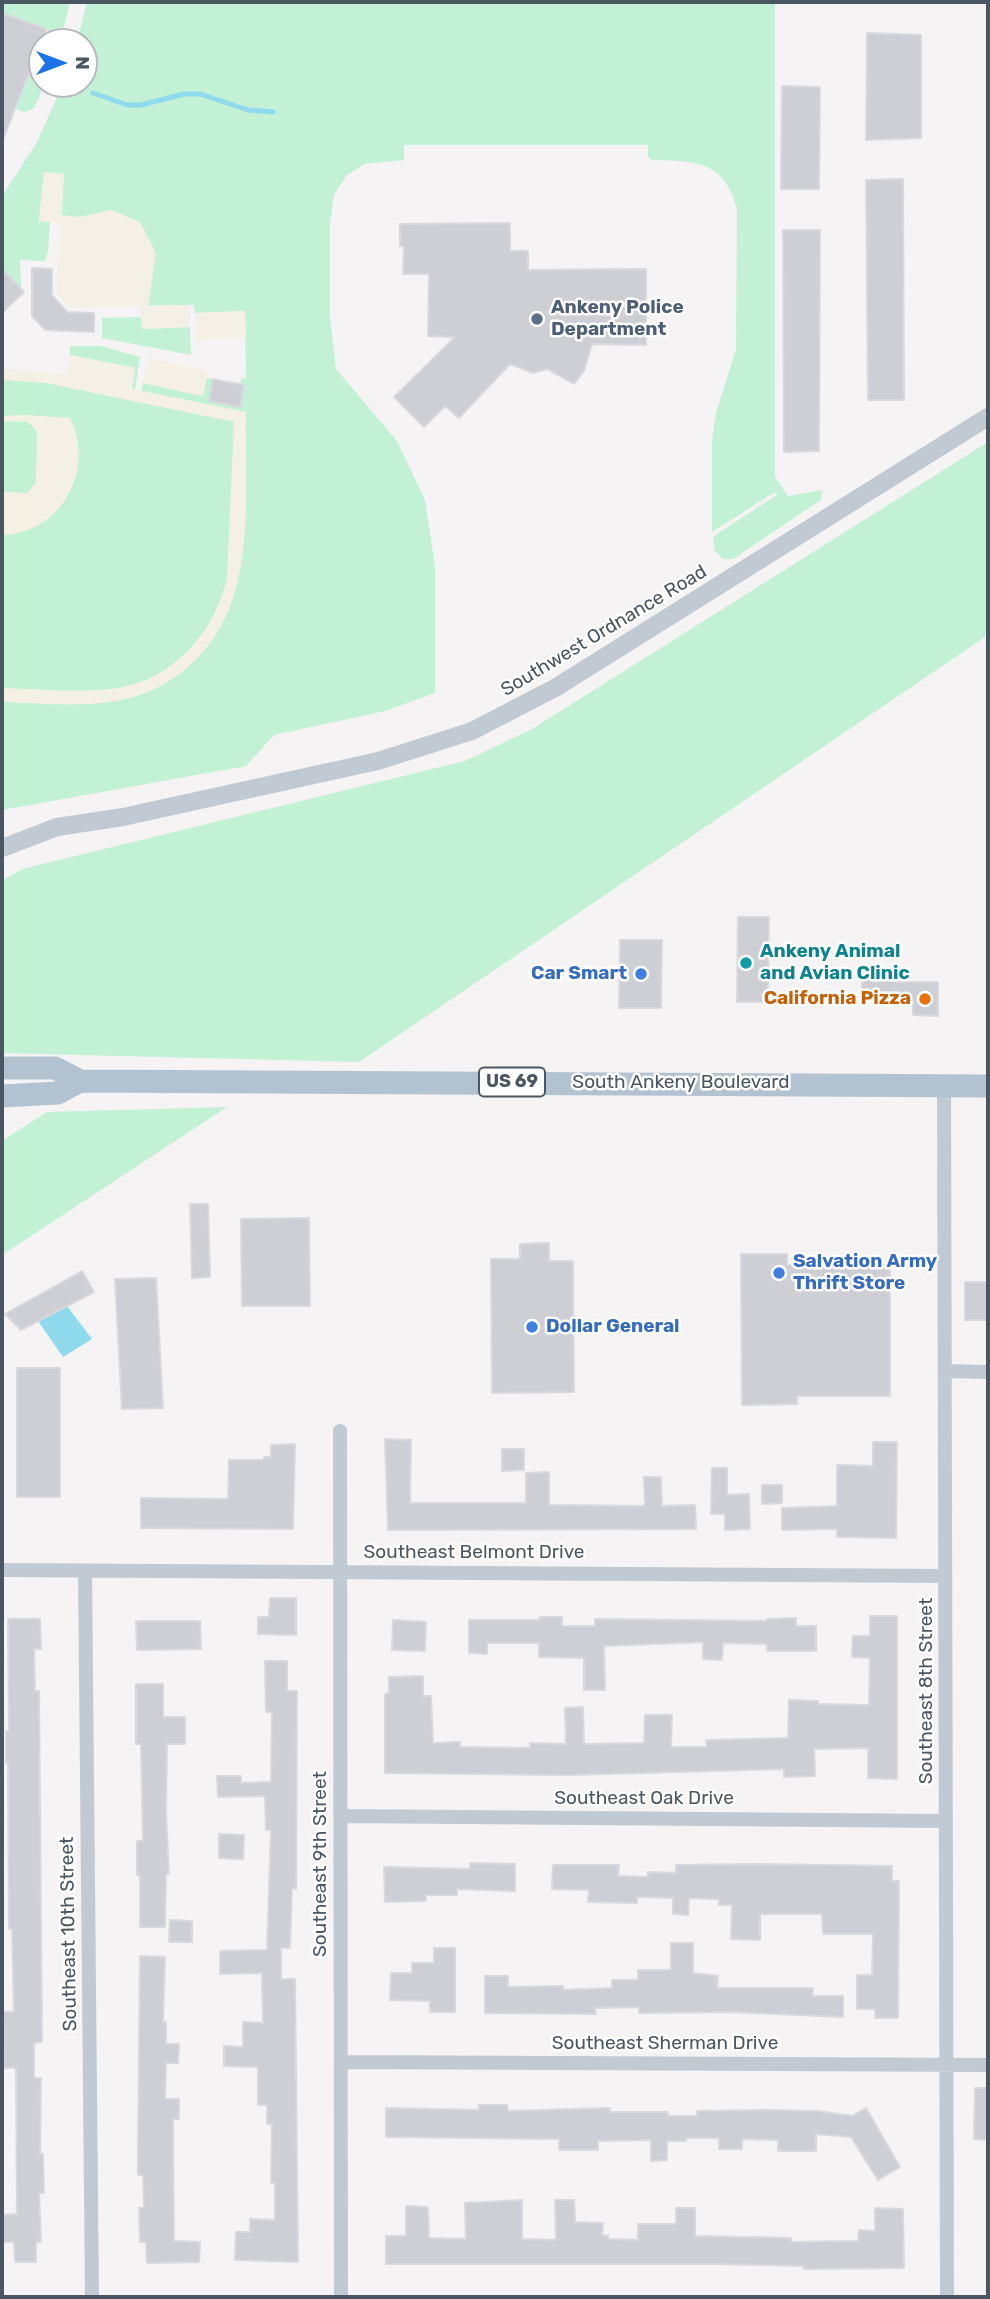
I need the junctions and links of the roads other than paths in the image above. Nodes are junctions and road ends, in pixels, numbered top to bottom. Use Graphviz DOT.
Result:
graph roads {
  1 [pos="988,417"];
  2 [pos="2,848"];
  3 [pos="2,1068"];
  4 [pos="80,1081"];
  5 [pos="944,1085"];
  6 [pos="988,1086"];
  7 [pos="2,1096"];
  8 [pos="945,1371"];
  9 [pos="988,1371"];
  10 [pos="340,1431"];
  11 [pos="2,1570"];
  12 [pos="85,1571"];
  13 [pos="339,1571"];
  14 [pos="946,1576"];
  15 [pos="341,1816"];
  16 [pos="946,1821"];
  17 [pos="341,2062"];
  18 [pos="946,2064"];
  19 [pos="988,2065"];
  20 [pos="92,2297"];
  21 [pos="341,2297"];
  22 [pos="947,2297"];
  1 -- 2 [label="street, Southwest Ordnance Road"];
  3 -- 4 [label="main road, South Ankeny Boulevard / US 69"];
  4 -- 5 [label="main road, South Ankeny Boulevard / US 69"];
  4 -- 7 [label="main road, South Ankeny Boulevard / US 69"];
  5 -- 6 [label="main road, South Ankeny Boulevard / US 69"];
  5 -- 8 [label="street, Southeast 8th Street"];
  8 -- 9 [label="street"];
  8 -- 14 [label="street, Southeast 8th Street"];
  10 -- 13 [label="street, Southeast 9th Street"];
  11 -- 12 [label="street, Southeast Belmont Drive"];
  12 -- 13 [label="street, Southeast Belmont Drive"];
  12 -- 20 [label="street, Southeast 10th Street"];
  13 -- 14 [label="street, Southeast Belmont Drive"];
  13 -- 15 [label="street, Southeast 9th Street"];
  14 -- 16 [label="street, Southeast 8th Street"];
  15 -- 16 [label="street, Southeast Oak Drive"];
  15 -- 17 [label="street, Southeast 9th Street"];
  16 -- 18 [label="street, Southeast 8th Street"];
  17 -- 18 [label="street, Southeast Sherman Drive"];
  17 -- 21 [label="street, Southeast 9th Street"];
  18 -- 19 [label="street, Southeast Sherman Drive"];
  18 -- 22 [label="street, Southeast 8th Street"];
}
